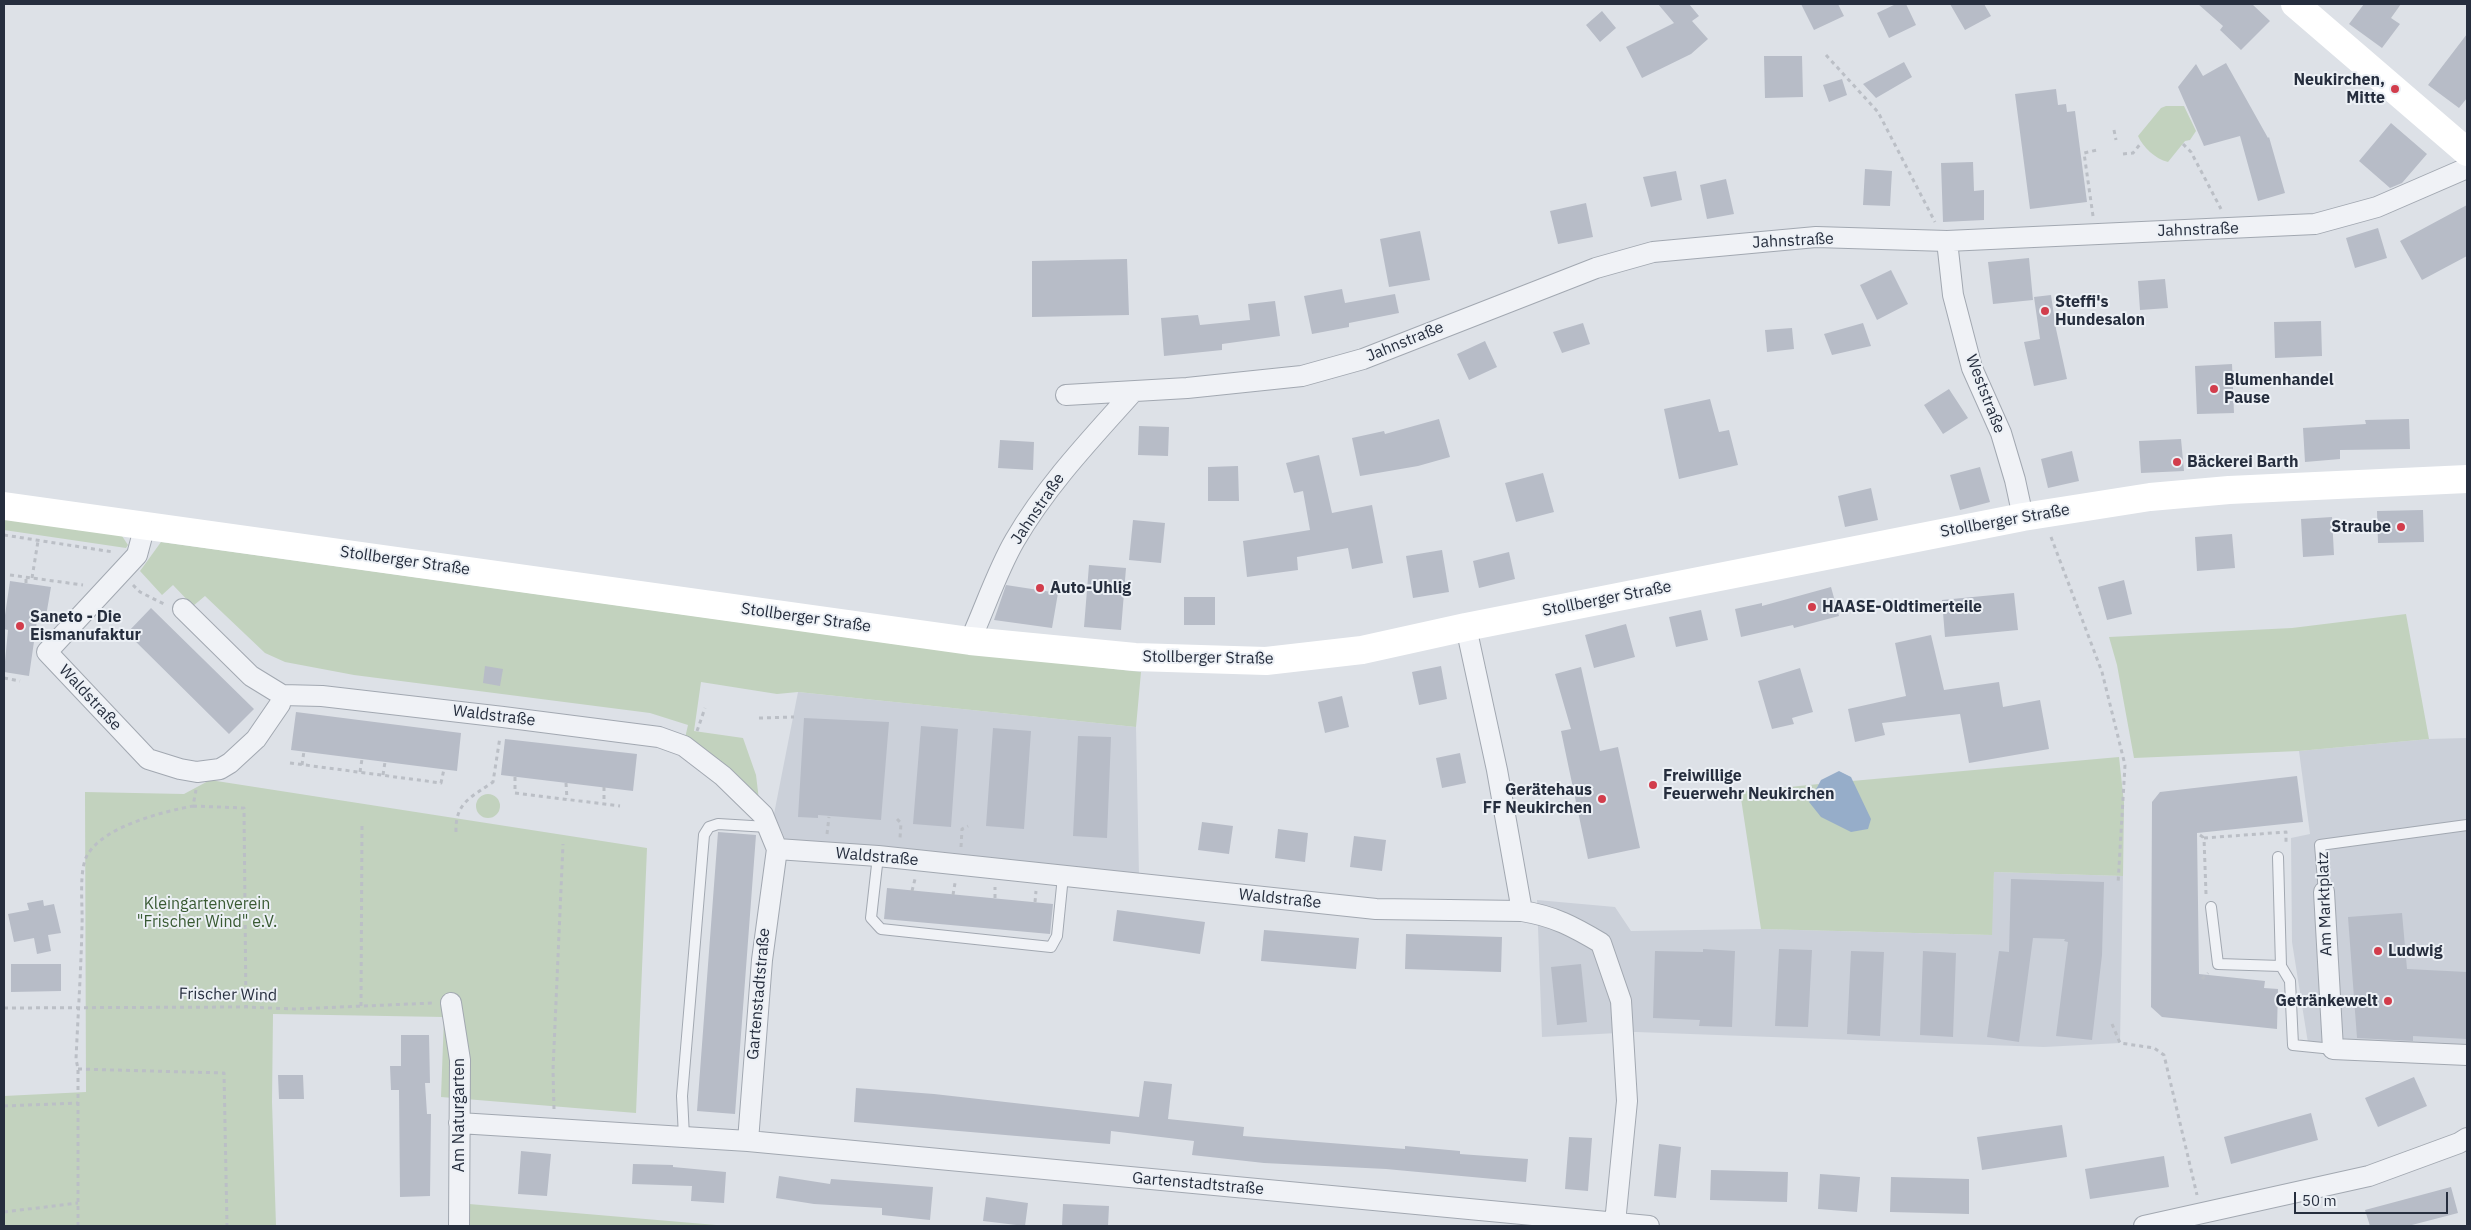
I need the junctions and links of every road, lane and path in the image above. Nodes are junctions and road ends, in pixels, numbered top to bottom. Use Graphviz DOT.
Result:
graph roads {
  1 [pos="2295,4"];
  2 [pos="1826,55"];
  3 [pos="2114,130"];
  4 [pos="2116,140"];
  5 [pos="2141,143"];
  6 [pos="2183,144"];
  7 [pos="2097,150"];
  8 [pos="2466,151"];
  9 [pos="2123,154"];
  10 [pos="2231,228"];
  11 [pos="2097,234"];
  12 [pos="1947,241"];
  13 [pos="1132,393"];
  14 [pos="1066,395"];
  15 [pos="2467,480"];
  16 [pos="4,506"];
  17 [pos="2032,515"];
  18 [pos="145,525"];
  19 [pos="4,535"];
  20 [pos="38,540"];
  21 [pos="126,566"];
  22 [pos="10,575"];
  23 [pos="26,578"];
  24 [pos="32,578"];
  25 [pos="26,583"];
  26 [pos="106,588"];
  27 [pos="186,612"];
  28 [pos="1466,627"];
  29 [pos="970,641"];
  30 [pos="4,678"];
  31 [pos="20,682"];
  32 [pos="282,695"];
  33 [pos="705,708"];
  34 [pos="503,717"];
  35 [pos="794,717"];
  36 [pos="759,718"];
  37 [pos="697,733"];
  38 [pos="304,751"];
  39 [pos="362,759"];
  40 [pos="385,762"];
  41 [pos="290,763"];
  42 [pos="302,765"];
  43 [pos="444,769"];
  44 [pos="197,772"];
  45 [pos="360,772"];
  46 [pos="383,775"];
  47 [pos="516,777"];
  48 [pos="566,783"];
  49 [pos="604,787"];
  50 [pos="567,799"];
  51 [pos="604,804"];
  52 [pos="193,806"];
  53 [pos="620,806"];
  54 [pos="362,824"];
  55 [pos="2467,825"];
  56 [pos="768,826"];
  57 [pos="968,826"];
  58 [pos="456,832"];
  59 [pos="2200,836"];
  60 [pos="2204,838"];
  61 [pos="961,840"];
  62 [pos="563,844"];
  63 [pos="777,848"];
  64 [pos="878,856"];
  65 [pos="2278,857"];
  66 [pos="1064,876"];
  67 [pos="2118,884"];
  68 [pos="2324,892"];
  69 [pos="2211,907"];
  70 [pos="1522,911"];
  71 [pos="2281,966"];
  72 [pos="451,1004"];
  73 [pos="246,1006"];
  74 [pos="361,1006"];
  75 [pos="4,1008"];
  76 [pos="78,1008"];
  77 [pos="2112,1024"];
  78 [pos="2333,1049"];
  79 [pos="2467,1055"];
  80 [pos="78,1068"];
  81 [pos="78,1102"];
  82 [pos="4,1106"];
  83 [pos="459,1123"];
  84 [pos="555,1130"];
  85 [pos="684,1137"];
  86 [pos="2467,1138"];
  87 [pos="748,1141"];
  88 [pos="78,1203"];
  89 [pos="4,1212"];
  90 [pos="2202,1215"];
  91 [pos="1615,1224"];
  92 [pos="78,1226"];
  93 [pos="228,1226"];
  94 [pos="459,1226"];
  95 [pos="1649,1226"];
  96 [pos="2144,1226"];
  1 -- 8 [label="main road"];
  2 -- 12 [label="path"];
  3 -- 4 [label="path"];
  5 -- 9 [label="path"];
  6 -- 10 [label="path"];
  7 -- 11 [label="path"];
  8 -- 10 [label="street, Jahnstraße"];
  10 -- 11 [label="street, Jahnstraße"];
  11 -- 12 [label="street, Jahnstraße"];
  12 -- 13 [label="street, Jahnstraße"];
  12 -- 17 [label="street, Weststraße"];
  13 -- 14 [label="street, Jahnstraße"];
  13 -- 29 [label="street, Jahnstraße"];
  15 -- 17 [label="main road, Stollberger Straße"];
  16 -- 18 [label="main road, Stollberger Straße"];
  17 -- 28 [label="main road, Stollberger Straße"];
  17 -- 67 [label="path"];
  18 -- 21 [label="street, Waldstraße"];
  18 -- 29 [label="main road, Stollberger Straße"];
  19 -- 20 [label="path"];
  20 -- 21 [label="path"];
  20 -- 24 [label="path"];
  21 -- 26 [label="street, Waldstraße"];
  21 -- 27 [label="path"];
  22 -- 23 [label="path"];
  23 -- 24 [label="path"];
  23 -- 25 [label="path"];
  24 -- 26 [label="path"];
  26 -- 44 [label="street, Waldstraße"];
  27 -- 32 [label="street"];
  28 -- 29 [label="main road, Stollberger Straße"];
  28 -- 70 [label="street"];
  30 -- 31 [label="path"];
  32 -- 34 [label="street, Waldstraße"];
  32 -- 44 [label="street, Waldstraße"];
  33 -- 37 [label="path"];
  34 -- 56 [label="street, Waldstraße"];
  34 -- 58 [label="path"];
  35 -- 36 [label="path"];
  38 -- 42 [label="path"];
  39 -- 45 [label="path"];
  40 -- 46 [label="path"];
  41 -- 42 [label="path"];
  42 -- 45 [label="path"];
  43 -- 46 [label="path"];
  44 -- 52 [label="path"];
  45 -- 46 [label="path"];
  47 -- 50 [label="path"];
  48 -- 50 [label="path"];
  49 -- 51 [label="path"];
  50 -- 51 [label="path"];
  51 -- 53 [label="path"];
  52 -- 73 [label="path"];
  52 -- 76 [label="path"];
  54 -- 74 [label="path"];
  55 -- 68 [label="lane, Am Marktplatz"];
  56 -- 63 [label="street, Waldstraße"];
  56 -- 85 [label="lane"];
  57 -- 61 [label="path"];
  59 -- 60 [label="path"];
  60 -- 65 [label="path"];
  60 -- 69 [label="path"];
  62 -- 84 [label="path"];
  63 -- 64 [label="street, Waldstraße"];
  63 -- 87 [label="street, Gartenstadtstraße"];
  64 -- 66 [label="street, Waldstraße"];
  64 -- 66 [label="lane"];
  65 -- 71 [label="lane"];
  66 -- 70 [label="street, Waldstraße"];
  68 -- 78 [label="street, Am Marktplatz"];
  69 -- 71 [label="lane"];
  70 -- 91 [label="street, Waldstraße"];
  71 -- 78 [label="lane"];
  72 -- 74 [label="path, Frischer Wind"];
  72 -- 83 [label="street, Am Naturgarten"];
  73 -- 74 [label="path, Frischer Wind"];
  73 -- 76 [label="path, Frischer Wind"];
  75 -- 76 [label="path, Frischer Wind"];
  76 -- 80 [label="path"];
  77 -- 90 [label="path"];
  78 -- 79 [label="street"];
  80 -- 81 [label="path"];
  80 -- 93 [label="path"];
  81 -- 82 [label="path"];
  81 -- 88 [label="path"];
  83 -- 84 [label="street, Gartenstadtstraße"];
  83 -- 94 [label="street, Am Naturgarten"];
  84 -- 85 [label="street, Gartenstadtstraße"];
  85 -- 87 [label="street, Gartenstadtstraße"];
  86 -- 90 [label="street"];
  87 -- 91 [label="street, Gartenstadtstraße"];
  88 -- 89 [label="path"];
  88 -- 92 [label="path"];
  90 -- 96 [label="street"];
  91 -- 95 [label="street, Gartenstadtstraße"];
}
